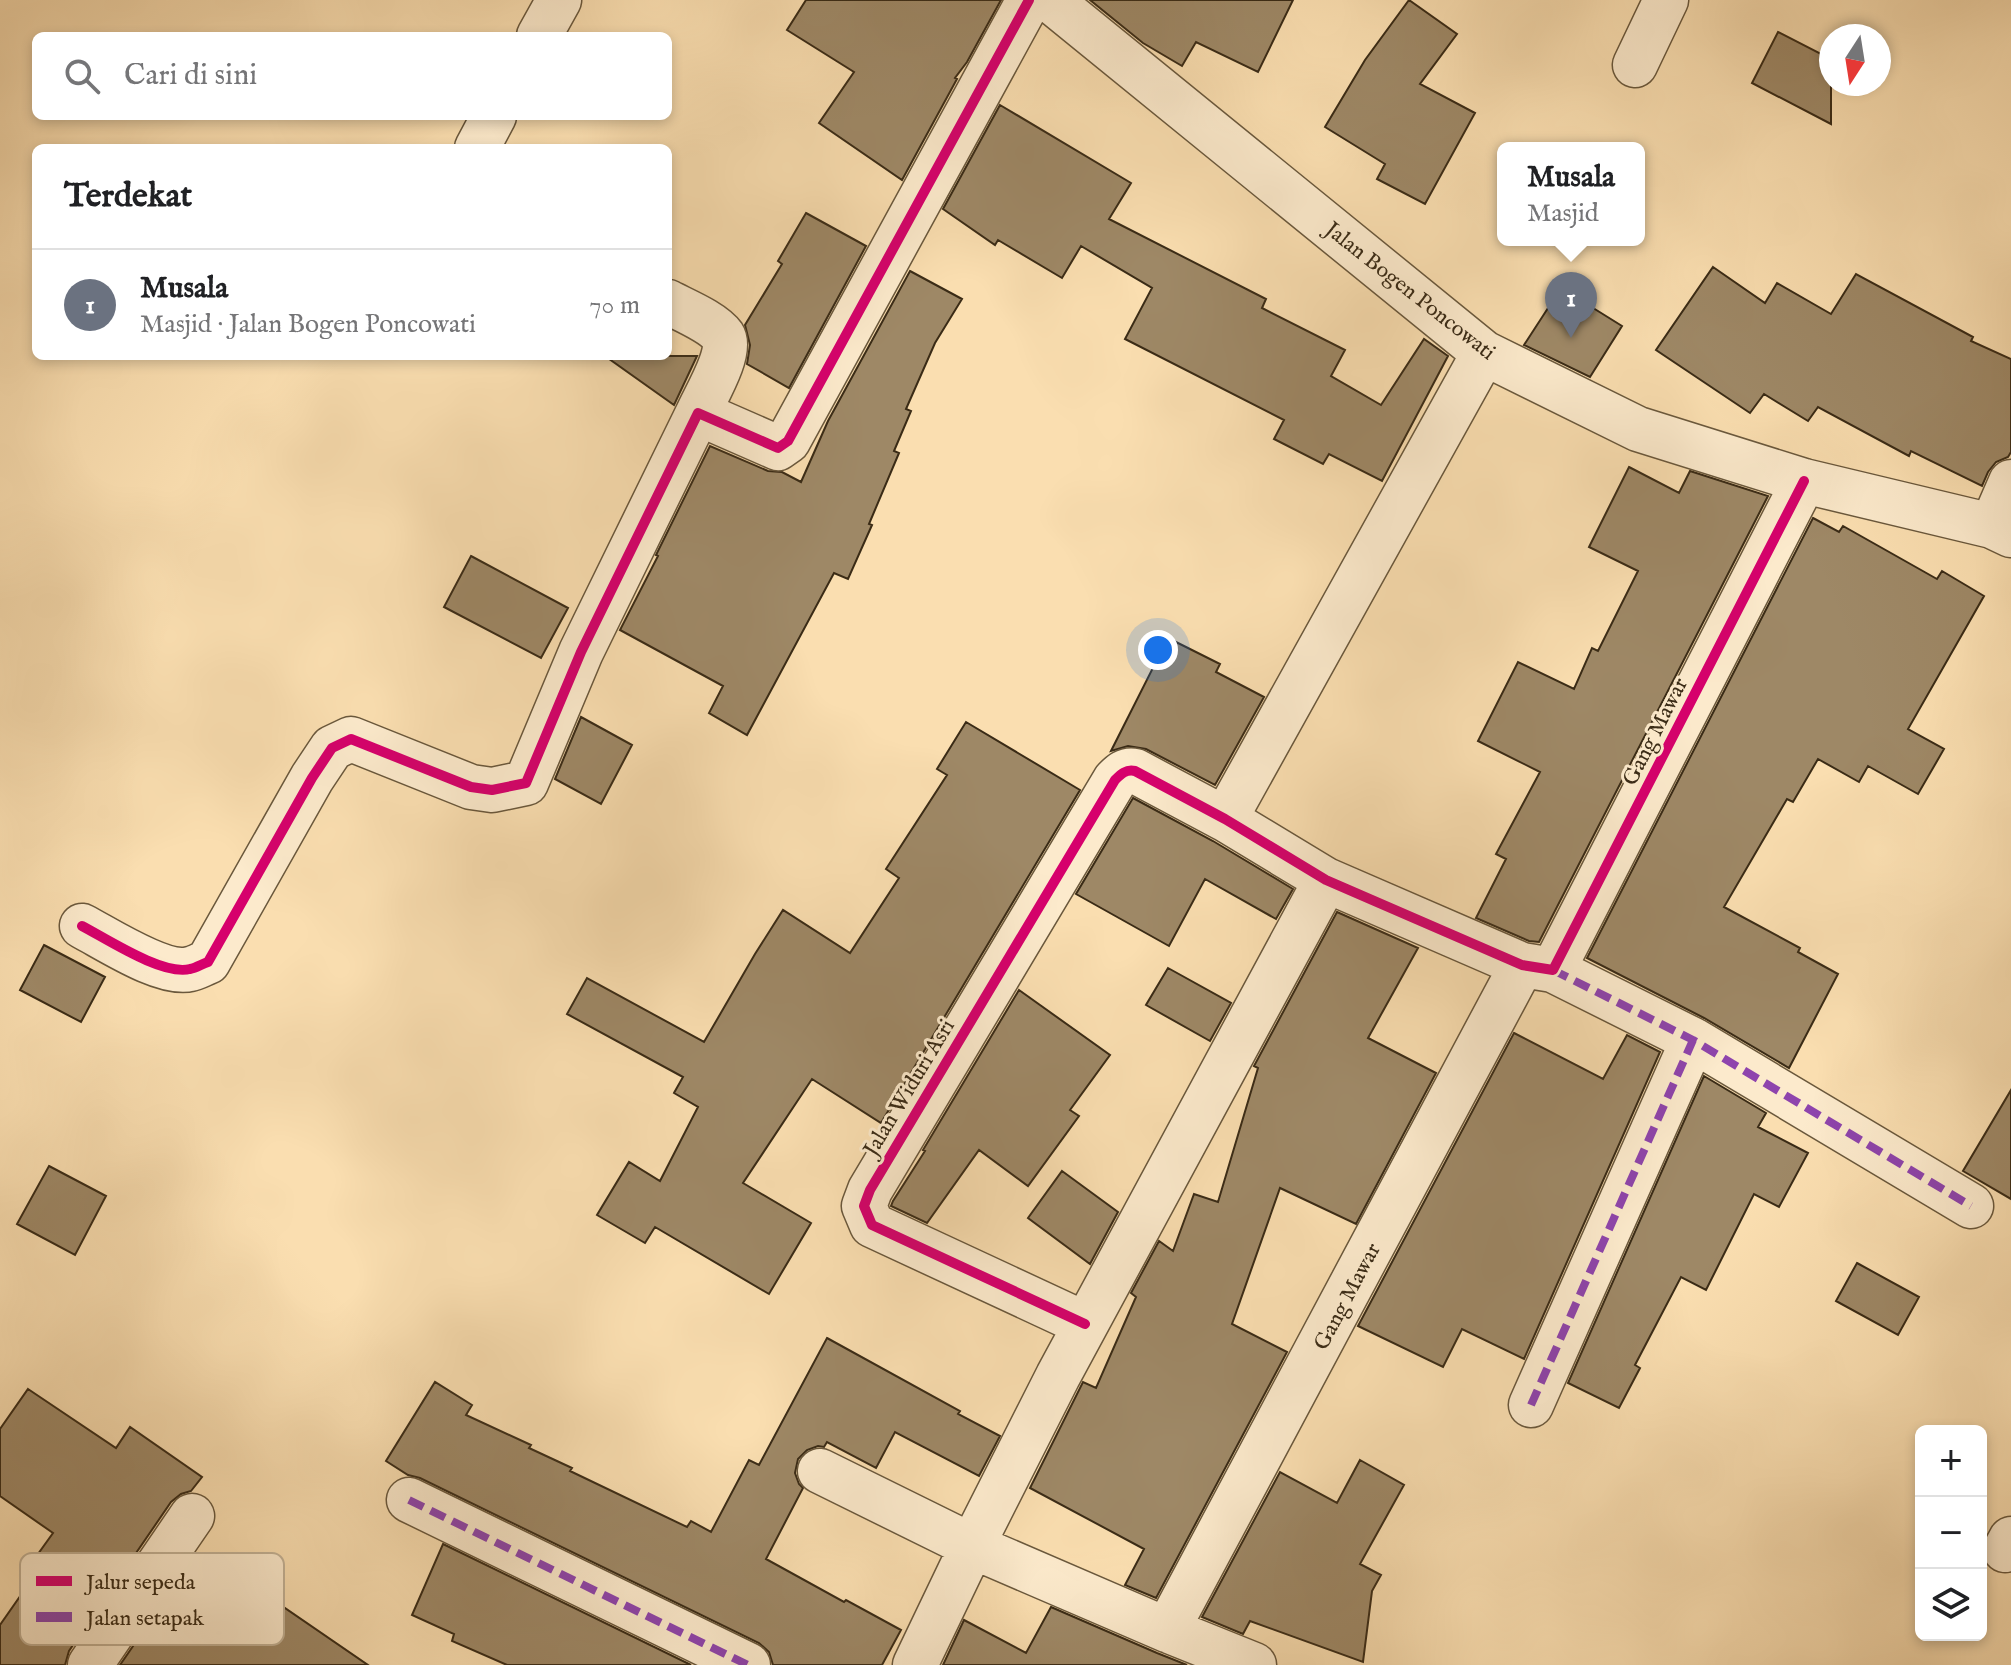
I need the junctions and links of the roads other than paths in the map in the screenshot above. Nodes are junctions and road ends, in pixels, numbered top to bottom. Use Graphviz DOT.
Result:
graph roads {
  1 [pos="559,0"];
  2 [pos="1029,0"];
  3 [pos="1050,0"];
  4 [pos="1666,0"];
  5 [pos="541,32"];
  6 [pos="1635,65"];
  7 [pos="492,120"];
  8 [pos="479,144"];
  9 [pos="672,304"];
  10 [pos="1484,353"];
  11 [pos="698,413"];
  12 [pos="1804,481"];
  13 [pos="2011,482"];
  14 [pos="2002,531"];
  15 [pos="1225,819"];
  16 [pos="1326,880"];
  17 [pos="82,926"];
  18 [pos="1537,968"];
  19 [pos="1693,1040"];
  20 [pos="1971,1206"];
  21 [pos="1085,1324"];
  22 [pos="1531,1405"];
  23 [pos="820,1471"];
  24 [pos="409,1500"];
  25 [pos="192,1516"];
  26 [pos="972,1546"];
  27 [pos="167,1553"];
  28 [pos="1167,1630"];
  29 [pos="104,1645"];
  30 [pos="90,1665"];
  31 [pos="748,1665"];
  32 [pos="915,1665"];
  33 [pos="1254,1665"];
  1 -- 5 [label="street"];
  2 -- 11 [label="street"];
  3 -- 10 [label="street, Jalan Bogen Poncowati"];
  4 -- 6 [label="street"];
  7 -- 8 [label="street"];
  9 -- 11 [label="street"];
  10 -- 12 [label="street, Jalan Bogen Poncowati"];
  10 -- 15 [label="street"];
  11 -- 17 [label="street"];
  12 -- 14 [label="street, Jalan Bogen Poncowati"];
  12 -- 18 [label="street, Gang Mawar"];
  13 -- 14 [label="street"];
  15 -- 16 [label="street"];
  15 -- 21 [label="street, Jalan Widuri Asri"];
  16 -- 18 [label="street"];
  16 -- 21 [label="street"];
  18 -- 19 [label="street"];
  18 -- 28 [label="street, Gang Mawar"];
  19 -- 20 [label="street"];
  19 -- 22 [label="street"];
  21 -- 26 [label="street"];
  23 -- 26 [label="street"];
  24 -- 31 [label="street"];
  25 -- 27 [label="street"];
  26 -- 28 [label="street"];
  26 -- 32 [label="street"];
  28 -- 33 [label="street"];
  29 -- 30 [label="street"];
}
